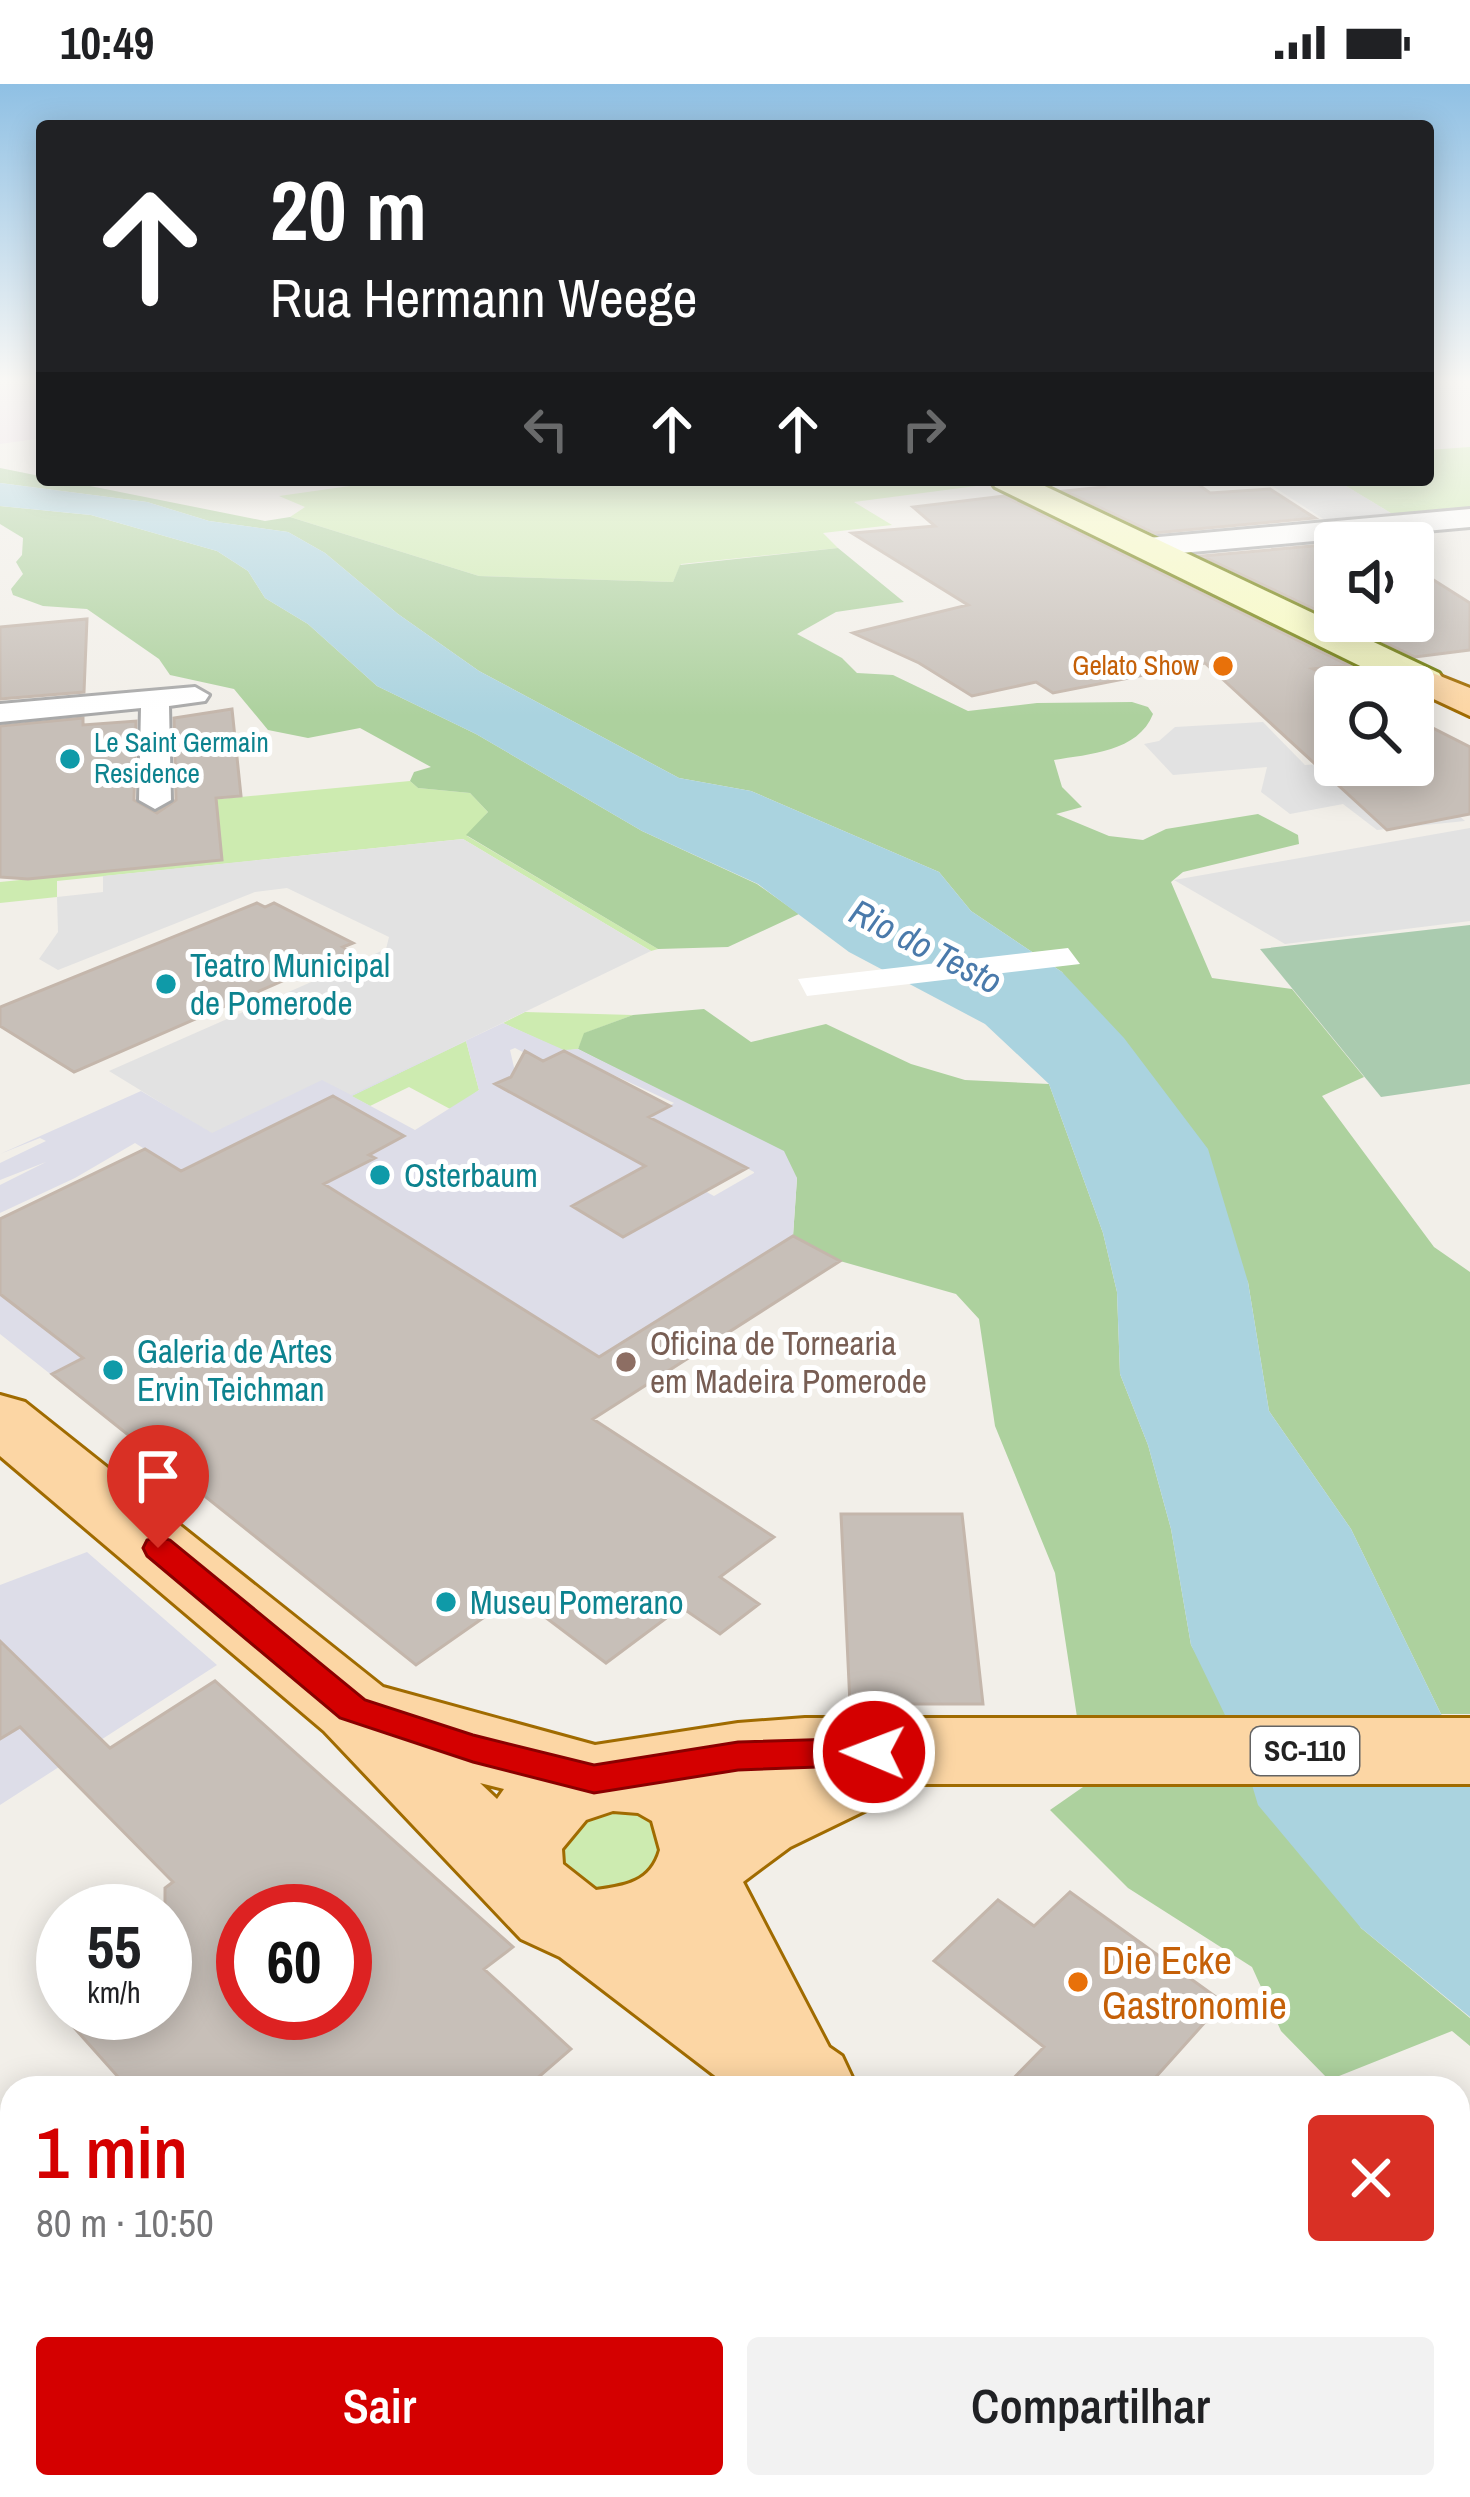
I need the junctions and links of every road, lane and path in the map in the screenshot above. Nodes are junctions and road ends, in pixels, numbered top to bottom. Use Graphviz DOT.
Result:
graph roads {
  1 [pos="1028,491"];
  2 [pos="1470,518"];
  3 [pos="1148,547"];
  4 [pos="1392,666"];
  5 [pos="1470,677"];
  6 [pos="1434,681"];
  7 [pos="1434,686"];
  8 [pos="195,695"];
  9 [pos="155,699"];
  10 [pos="1470,704"];
  11 [pos="0,713"];
  12 [pos="155,800"];
  13 [pos="0,1418"];
  14 [pos="352,1709"];
  15 [pos="1470,1751"];
  16 [pos="909,1752"];
  17 [pos="609,1778"];
  18 [pos="703,1871"];
  19 [pos="558,1906"];
  20 [pos="791,2076"];
  21 [pos="798,2076"];
  1 -- 3 [label="main road"];
  2 -- 3 [label="street"];
  3 -- 4 [label="main road"];
  5 -- 6 [label="main road"];
  7 -- 10 [label="main road"];
  8 -- 9 [label="street"];
  9 -- 11 [label="street"];
  9 -- 12 [label="street"];
  13 -- 14 [label="main road"];
  14 -- 17 [label="main road"];
  14 -- 19 [label="main road"];
  15 -- 16 [label="main road, SC-110"];
  16 -- 17 [label="main road, SC-110"];
  16 -- 18 [label="main road, SC-110"];
  17 -- 18 [label="main road"];
  17 -- 19 [label="main road"];
  18 -- 19 [label="main road"];
  18 -- 21 [label="main road"];
  19 -- 20 [label="main road"];
}
